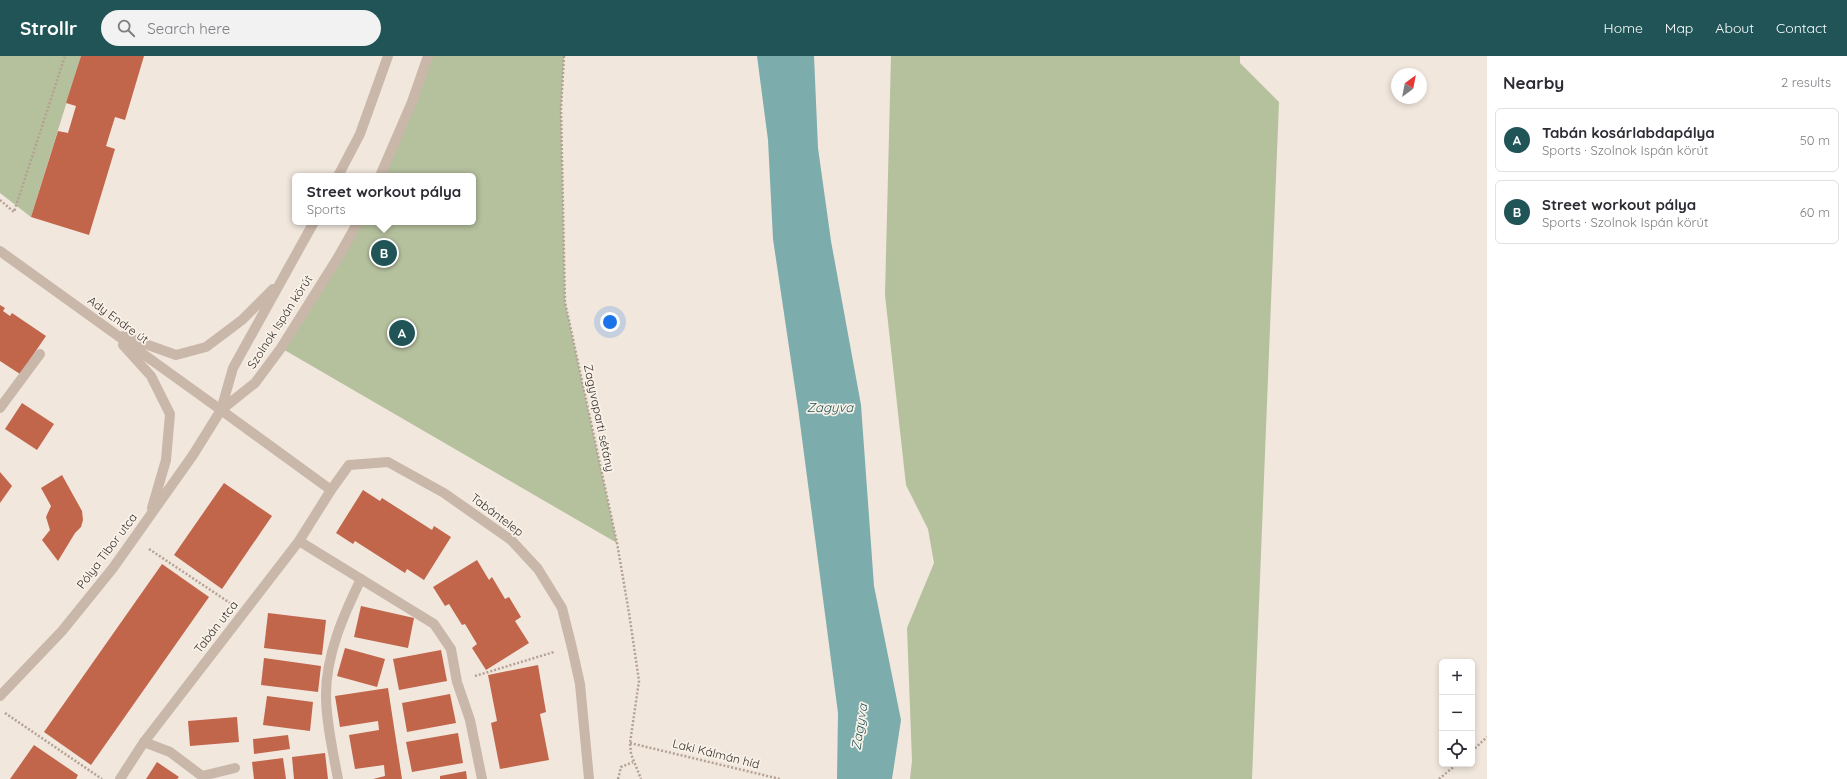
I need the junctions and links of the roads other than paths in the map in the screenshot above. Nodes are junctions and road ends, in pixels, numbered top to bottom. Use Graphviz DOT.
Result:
graph roads {
  1 [pos="388,56"];
  2 [pos="428,56"];
  3 [pos="340,173"];
  4 [pos="381,173"];
  5 [pos="312,225"];
  6 [pos="356,225"];
  7 [pos="0,251"];
  8 [pos="281,281"];
  9 [pos="111,332"];
  10 [pos="40,354"];
  11 [pos="0,408"];
  12 [pos="221,410"];
  13 [pos="330,490"];
  14 [pos="150,515"];
  15 [pos="299,541"];
  16 [pos="361,579"];
  17 [pos="0,696"];
  18 [pos="144,742"];
  19 [pos="235,768"];
  20 [pos="202,778"];
  21 [pos="120,779"];
  22 [pos="338,779"];
  23 [pos="482,779"];
  24 [pos="589,779"];
  1 -- 3 [label="street"];
  2 -- 4 [label="street"];
  5 -- 8 [label="street, Szolnok Ispán körút"];
  6 -- 12 [label="street, Szolnok Ispán körút"];
  7 -- 9 [label="street, Ady Endre út"];
  8 -- 9 [label="street"];
  8 -- 12 [label="street, Szolnok Ispán körút"];
  9 -- 12 [label="street, Ady Endre út"];
  9 -- 14 [label="street"];
  10 -- 11 [label="street"];
  12 -- 13 [label="street, Ady Endre út"];
  12 -- 14 [label="street, Pólya Tibor utca"];
  13 -- 15 [label="street, Tabán utca"];
  13 -- 24 [label="street, Tabántelep"];
  14 -- 17 [label="street, Pólya Tibor utca"];
  15 -- 16 [label="street"];
  15 -- 18 [label="street, Tabán utca"];
  16 -- 22 [label="street"];
  16 -- 23 [label="street"];
  18 -- 20 [label="street"];
  18 -- 21 [label="street, Tabán utca"];
  19 -- 20 [label="street"];
}
